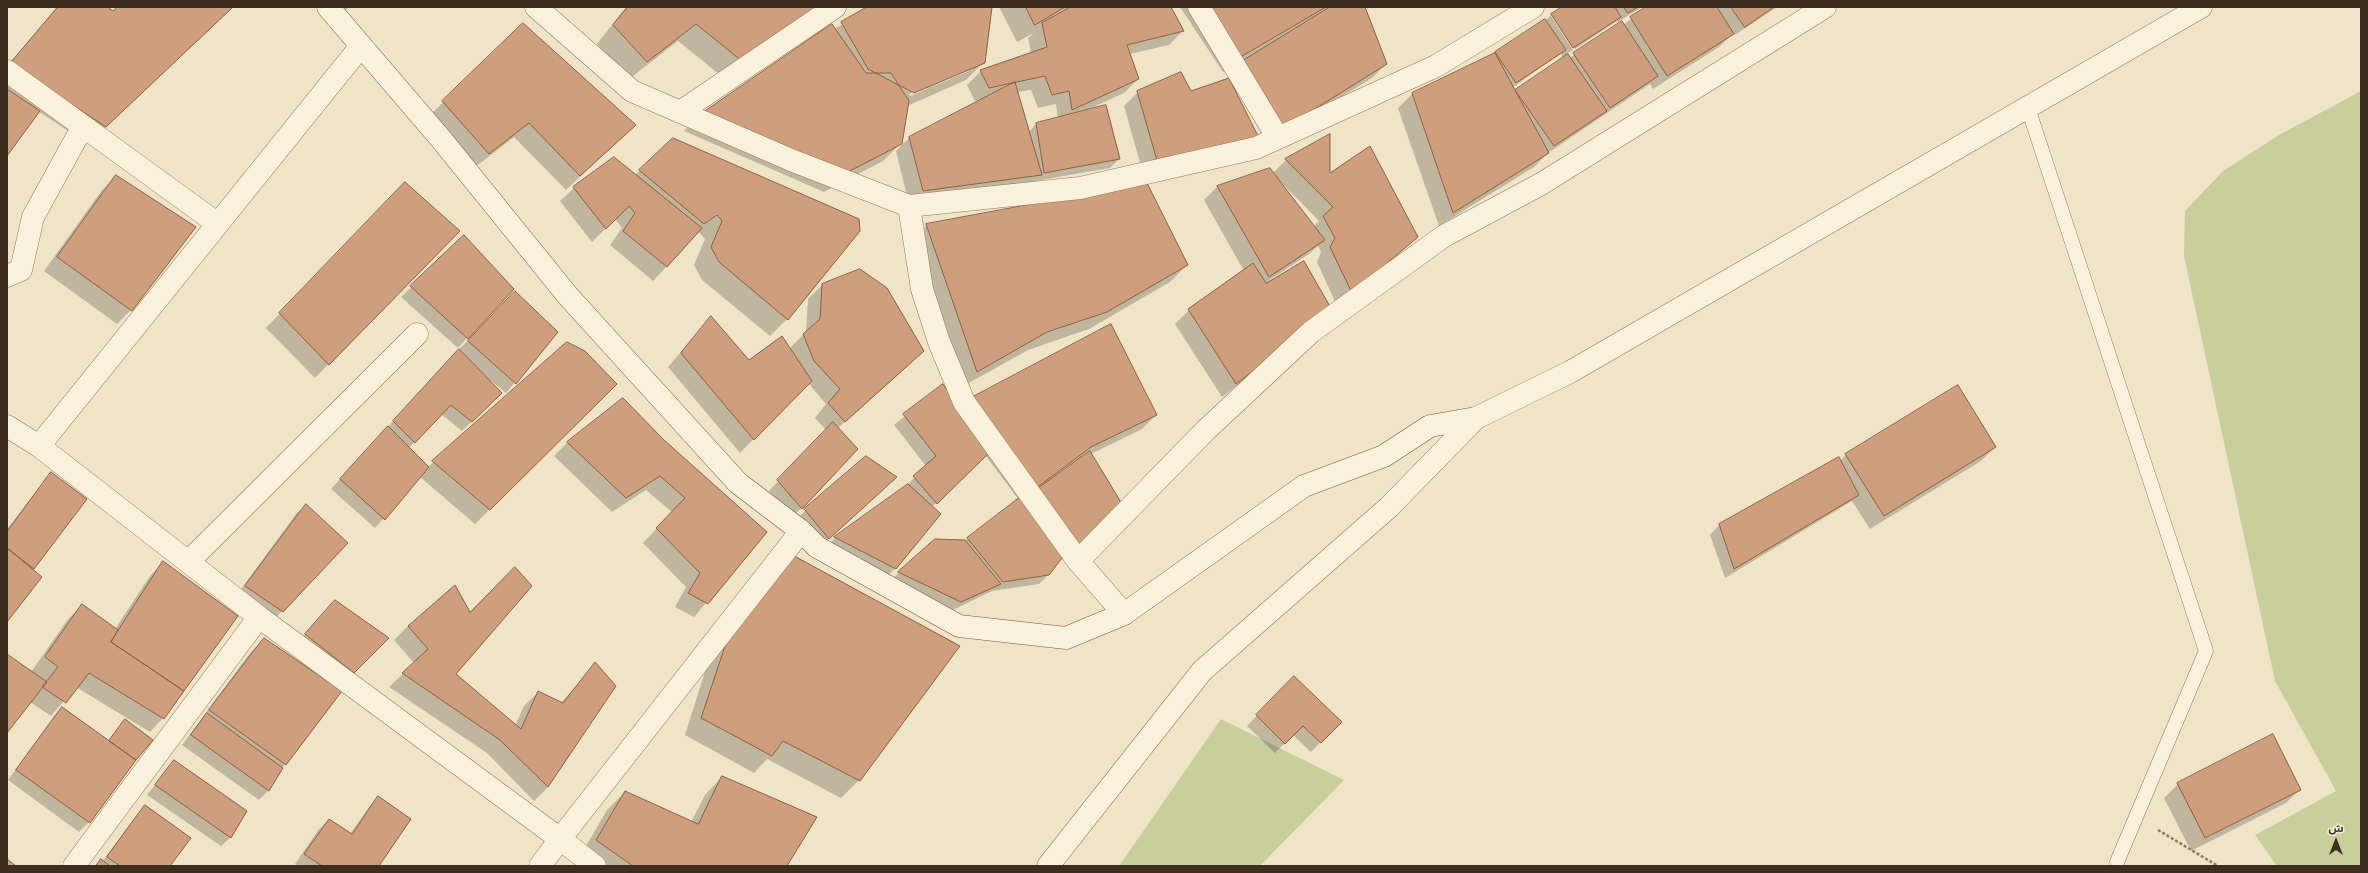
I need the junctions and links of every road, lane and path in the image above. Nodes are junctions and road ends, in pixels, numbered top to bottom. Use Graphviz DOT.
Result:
graph roads {
  1 [pos="328,7"];
  2 [pos="536,7"];
  3 [pos="835,7"];
  4 [pos="1199,7"];
  5 [pos="1533,7"];
  6 [pos="1825,7"];
  7 [pos="2202,7"];
  8 [pos="362,46"];
  9 [pos="7,71"];
  10 [pos="2028,108"];
  11 [pos="680,112"];
  12 [pos="83,126"];
  13 [pos="1278,138"];
  14 [pos="910,206"];
  15 [pos="218,224"];
  16 [pos="7,276"];
  17 [pos="416,334"];
  18 [pos="1476,418"];
  19 [pos="7,426"];
  20 [pos="39,446"];
  21 [pos="801,531"];
  22 [pos="1078,560"];
  23 [pos="188,562"];
  24 [pos="1124,614"];
  25 [pos="259,617"];
  26 [pos="2136,817"];
  27 [pos="560,839"];
  28 [pos="2117,862"];
  29 [pos="74,866"];
  30 [pos="540,866"];
  31 [pos="595,866"];
  32 [pos="1048,866"];
  33 [pos="2218,866"];
  1 -- 8 [label="street"];
  2 -- 11 [label="street"];
  3 -- 11 [label="street"];
  4 -- 13 [label="street"];
  5 -- 13 [label="street"];
  6 -- 22 [label="street"];
  7 -- 10 [label="street"];
  8 -- 15 [label="street"];
  8 -- 21 [label="street"];
  9 -- 12 [label="street"];
  10 -- 18 [label="street"];
  10 -- 26 [label="lane"];
  11 -- 14 [label="street"];
  12 -- 15 [label="street"];
  12 -- 16 [label="street"];
  13 -- 14 [label="street"];
  14 -- 22 [label="street"];
  15 -- 20 [label="street"];
  17 -- 23 [label="street"];
  18 -- 24 [label="street"];
  18 -- 32 [label="street"];
  19 -- 20 [label="street"];
  20 -- 23 [label="street"];
  21 -- 24 [label="street"];
  21 -- 27 [label="street"];
  22 -- 24 [label="street"];
  23 -- 25 [label="street"];
  25 -- 27 [label="street"];
  25 -- 29 [label="street"];
  26 -- 28 [label="lane"];
  26 -- 33 [label="path"];
  27 -- 30 [label="street"];
  27 -- 31 [label="street"];
}
